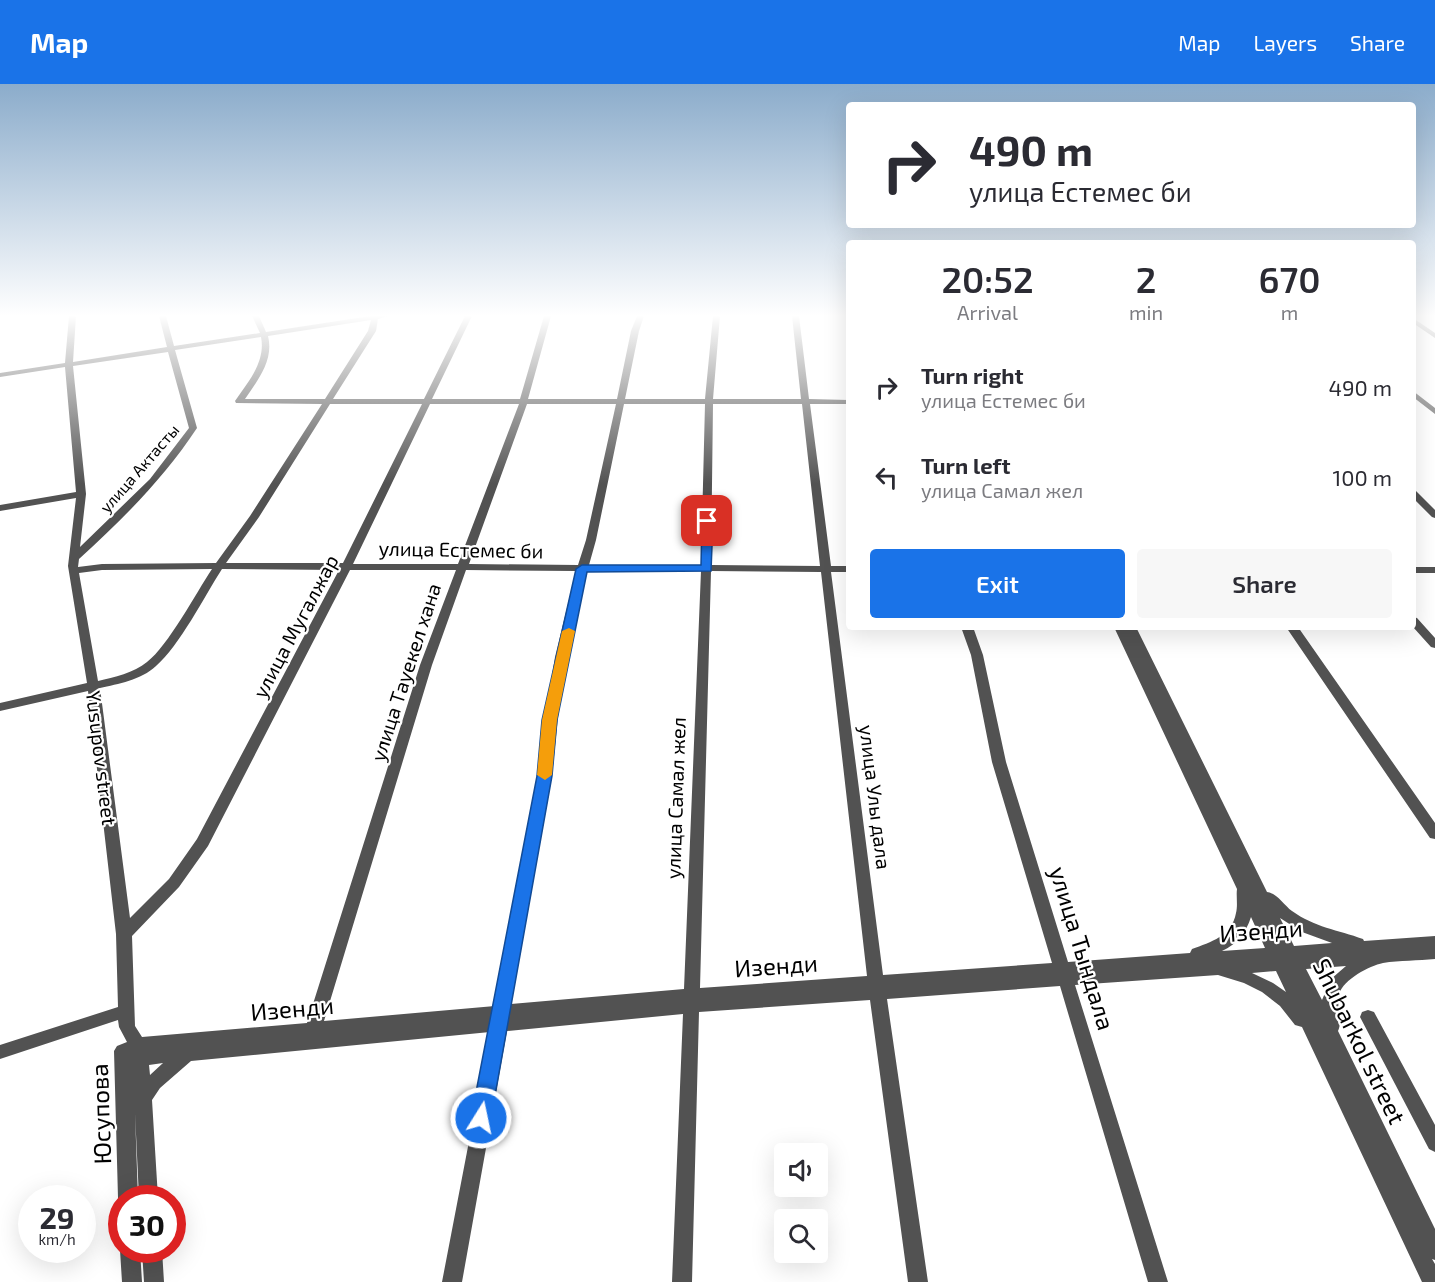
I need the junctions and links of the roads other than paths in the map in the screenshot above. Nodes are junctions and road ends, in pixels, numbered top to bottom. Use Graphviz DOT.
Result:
graph roads {
  1 [pos="21,372"];
  2 [pos="70,372"];
  3 [pos="177,372"];
  4 [pos="257,372"];
  5 [pos="347,372"];
  6 [pos="441,372"];
  7 [pos="532,372"];
  8 [pos="626,372"];
  9 [pos="712,372"];
  10 [pos="802,372"];
  11 [pos="0,375"];
  12 [pos="1416,395"];
  13 [pos="329,401"];
  14 [pos="426,402"];
  15 [pos="619,402"];
  16 [pos="709,402"];
  17 [pos="805,402"];
  18 [pos="846,402"];
  19 [pos="523,403"];
  20 [pos="1430,404"];
  21 [pos="1435,412"];
  22 [pos="81,494"];
  23 [pos="1416,496"];
  24 [pos="0,508"];
  25 [pos="1435,515"];
  26 [pos="74,558"];
  27 [pos="219,566"];
  28 [pos="347,566"];
  29 [pos="461,568"];
  30 [pos="582,569"];
  31 [pos="706,569"];
  32 [pos="825,569"];
  33 [pos="846,569"];
  34 [pos="1416,570"];
  35 [pos="1435,570"];
  36 [pos="74,572"];
  37 [pos="1416,623"];
  38 [pos="968,630"];
  39 [pos="1122,630"];
  40 [pos="1131,630"];
  41 [pos="1294,630"];
  42 [pos="1435,645"];
  43 [pos="93,684"];
  44 [pos="0,707"];
  45 [pos="1435,834"];
  46 [pos="1250,882"];
  47 [pos="124,934"];
  48 [pos="1435,942"];
  49 [pos="1380,951"];
  50 [pos="1435,952"];
  51 [pos="1285,957"];
  52 [pos="1181,964"];
  53 [pos="1064,973"];
  54 [pos="877,986"];
  55 [pos="691,1001"];
  56 [pos="1368,1017"];
  57 [pos="499,1018"];
  58 [pos="126,1019"];
  59 [pos="311,1036"];
  60 [pos="1318,1044"];
  61 [pos="1337,1045"];
  62 [pos="0,1052"];
  63 [pos="131,1054"];
  64 [pos="185,1054"];
  65 [pos="142,1099"];
  66 [pos="1435,1143"];
  67 [pos="128,1185"];
  68 [pos="148,1185"];
  69 [pos="1435,1250"];
  70 [pos="131,1263"];
  71 [pos="153,1263"];
  72 [pos="132,1282"];
  73 [pos="154,1282"];
  74 [pos="452,1282"];
  75 [pos="682,1282"];
  76 [pos="918,1282"];
  77 [pos="1158,1282"];
  78 [pos="1432,1282"];
  1 -- 11 [label="street"];
  2 -- 22 [label="street, Yusupov street"];
  3 -- 26 [label="street, улица Актасты"];
  4 -- 13 [label="street"];
  5 -- 13 [label="street"];
  6 -- 14 [label="street, улица Мугалжар"];
  7 -- 19 [label="street, улица Тауекел хана"];
  8 -- 15 [label="street"];
  9 -- 16 [label="street, улица Самал жел"];
  10 -- 17 [label="street, улица Улы дала"];
  12 -- 20 [label="street"];
  13 -- 14 [label="street"];
  13 -- 27 [label="street"];
  14 -- 19 [label="street"];
  14 -- 28 [label="street, улица Мугалжар"];
  15 -- 16 [label="street"];
  15 -- 19 [label="street"];
  15 -- 30 [label="street"];
  16 -- 17 [label="street"];
  16 -- 31 [label="street, улица Самал жел"];
  17 -- 18 [label="street"];
  17 -- 32 [label="street, улица Улы дала"];
  19 -- 29 [label="street, улица Тауекел хана"];
  20 -- 21 [label="street"];
  22 -- 24 [label="street"];
  22 -- 26 [label="street, Yusupov street"];
  23 -- 25 [label="street"];
  26 -- 36 [label="street, Yusupov street"];
  27 -- 28 [label="street, улица Естемес би"];
  27 -- 36 [label="street, улица Естемес би"];
  27 -- 43 [label="street"];
  28 -- 29 [label="street, улица Естемес би"];
  28 -- 47 [label="street, улица Мугалжар"];
  29 -- 30 [label="street, улица Естемес би"];
  29 -- 59 [label="street, улица Тауекел хана"];
  30 -- 31 [label="street, улица Естемес би"];
  30 -- 57 [label="street"];
  31 -- 32 [label="street, улица Естемес би"];
  31 -- 55 [label="street, улица Самал жел"];
  32 -- 33 [label="street, улица Естемес би"];
  32 -- 54 [label="street, улица Улы дала"];
  34 -- 35 [label="street"];
  36 -- 43 [label="street, Yusupov street"];
  37 -- 42 [label="street"];
  38 -- 53 [label="street, улица Тындала"];
  39 -- 46 [label="street, Shubarkol street"];
  40 -- 46 [label="street, Shubarkol street"];
  41 -- 45 [label="street"];
  43 -- 44 [label="street"];
  43 -- 47 [label="street, Yusupov street"];
  46 -- 49 [label="street"];
  46 -- 51 [label="street, Shubarkol street"];
  46 -- 52 [label="street"];
  47 -- 58 [label="street, Yusupov street"];
  48 -- 49 [label="street, Изенди"];
  49 -- 50 [label="street, Изенди"];
  49 -- 51 [label="street, Изенди"];
  49 -- 61 [label="street"];
  51 -- 52 [label="street, Изенди"];
  51 -- 60 [label="street, Shubarkol street"];
  51 -- 61 [label="street, Shubarkol street"];
  52 -- 53 [label="street, Изенди"];
  52 -- 60 [label="street"];
  53 -- 54 [label="street, Изенди"];
  53 -- 77 [label="street, улица Тындала"];
  54 -- 55 [label="street, Изенди"];
  54 -- 76 [label="street, улица Улы дала"];
  55 -- 57 [label="street, Изенди"];
  55 -- 75 [label="street, улица Самал жел"];
  56 -- 66 [label="street"];
  57 -- 59 [label="street, Изенди"];
  57 -- 74 [label="street"];
  58 -- 62 [label="street"];
  58 -- 63 [label="street, Юсупова"];
  59 -- 63 [label="street, Изенди"];
  59 -- 64 [label="street, Изенди"];
  60 -- 78 [label="street, Shubarkol street"];
  61 -- 69 [label="street, Shubarkol street"];
  63 -- 64 [label="street, Изенди"];
  63 -- 65 [label="street"];
  63 -- 67 [label="street, Юсупова"];
  64 -- 65 [label="street"];
  65 -- 68 [label="street"];
  70 -- 72 [label="street"];
  71 -- 73 [label="street"];
}
